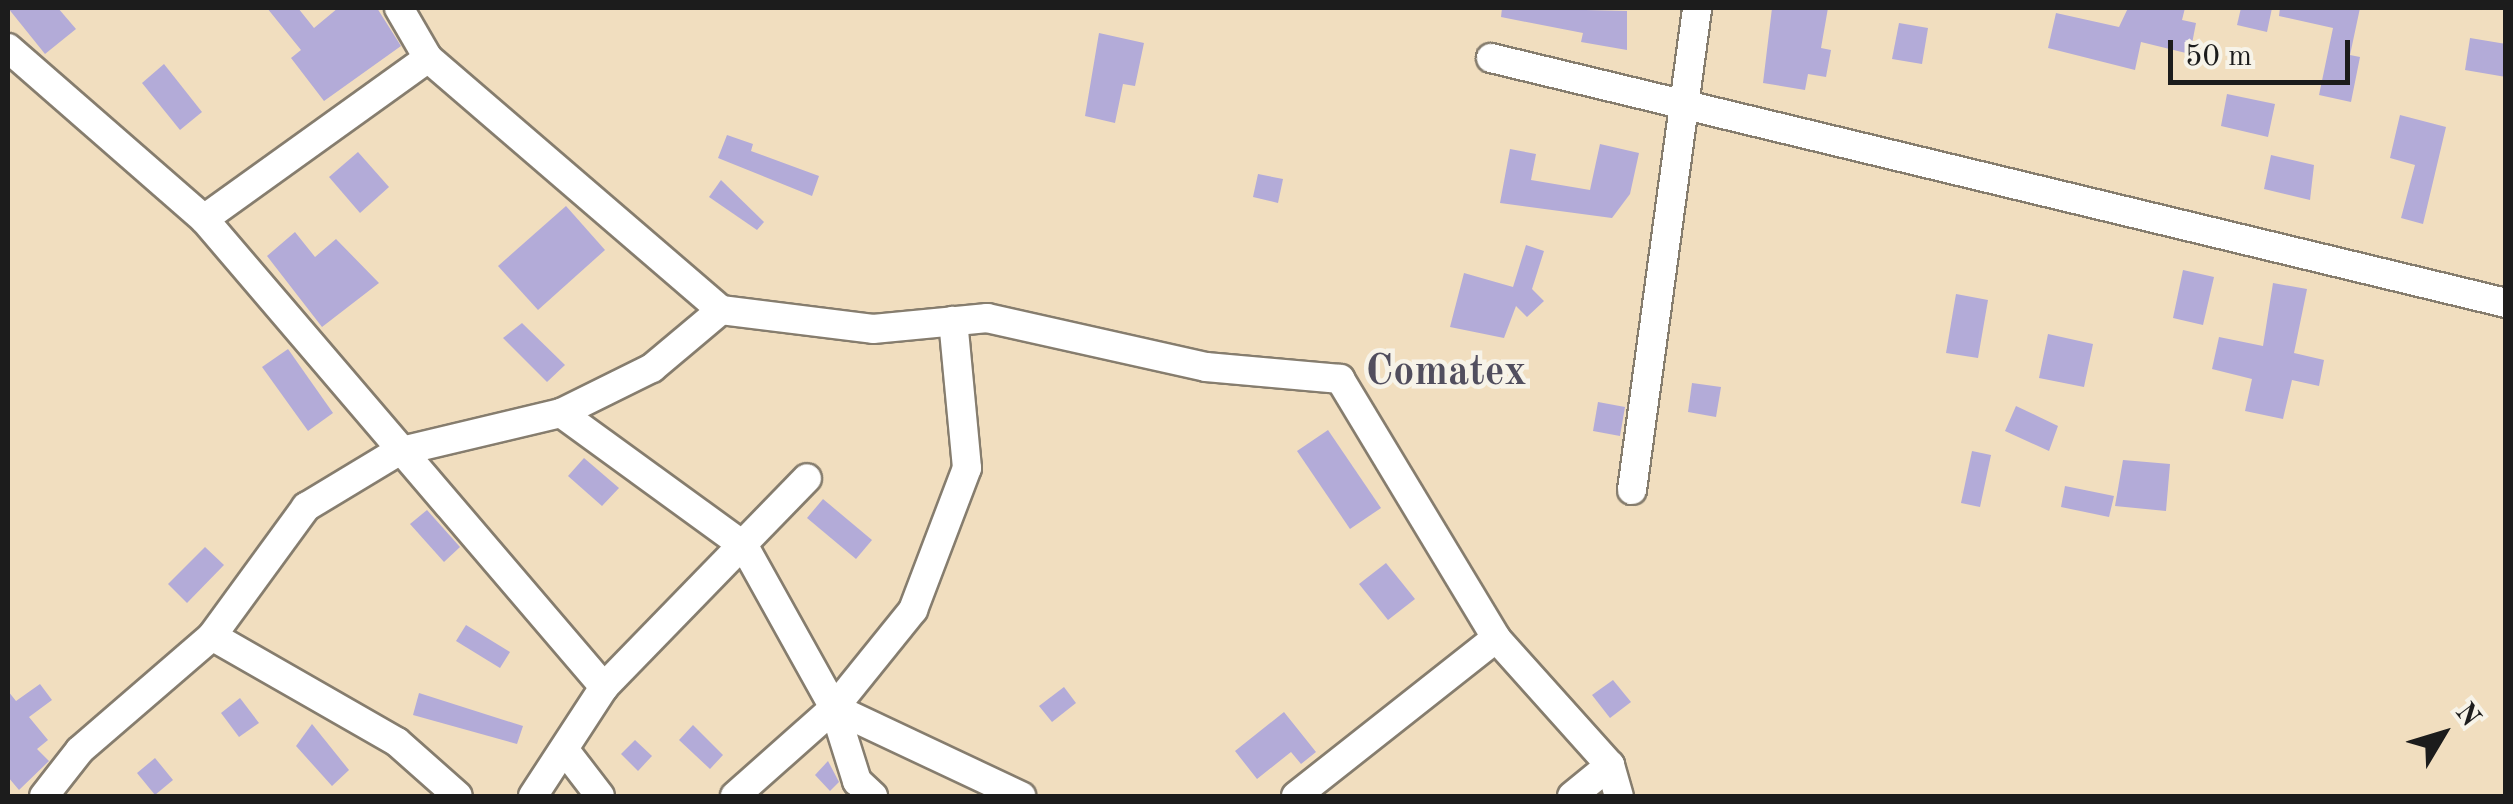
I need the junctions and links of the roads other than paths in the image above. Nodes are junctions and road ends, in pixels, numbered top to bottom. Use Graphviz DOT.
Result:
graph roads {
  1 [pos="399,8"];
  2 [pos="1697,8"];
  3 [pos="8,48"];
  4 [pos="428,58"];
  5 [pos="1490,58"];
  6 [pos="1684,105"];
  7 [pos="204,219"];
  8 [pos="2506,302"];
  9 [pos="721,310"];
  10 [pos="954,321"];
  11 [pos="562,413"];
  12 [pos="397,452"];
  13 [pos="807,478"];
  14 [pos="1632,490"];
  15 [pos="744,546"];
  16 [pos="212,636"];
  17 [pos="1496,638"];
  18 [pos="604,687"];
  19 [pos="834,708"];
  20 [pos="567,753"];
  21 [pos="1610,765"];
  22 [pos="860,791"];
  23 [pos="742,794"];
  24 [pos="44,796"];
  25 [pos="458,796"];
  26 [pos="533,796"];
  27 [pos="600,796"];
  28 [pos="1021,796"];
  29 [pos="1296,796"];
  30 [pos="1572,796"];
  31 [pos="1619,796"];
  1 -- 4 [label="street"];
  2 -- 6 [label="street"];
  3 -- 7 [label="street"];
  4 -- 7 [label="street"];
  4 -- 9 [label="street"];
  5 -- 6 [label="street"];
  6 -- 8 [label="street"];
  6 -- 14 [label="street"];
  7 -- 12 [label="street"];
  9 -- 10 [label="street"];
  9 -- 11 [label="street"];
  10 -- 17 [label="street"];
  10 -- 19 [label="street"];
  11 -- 12 [label="street"];
  11 -- 15 [label="street"];
  12 -- 16 [label="street"];
  12 -- 18 [label="street"];
  13 -- 15 [label="street"];
  15 -- 18 [label="street"];
  15 -- 19 [label="street"];
  16 -- 24 [label="street"];
  16 -- 25 [label="street"];
  17 -- 21 [label="street"];
  17 -- 29 [label="street"];
  18 -- 20 [label="street"];
  19 -- 22 [label="street"];
  19 -- 23 [label="street"];
  19 -- 28 [label="street"];
  20 -- 26 [label="street"];
  20 -- 27 [label="street"];
  21 -- 30 [label="street"];
  21 -- 31 [label="street"];
}
